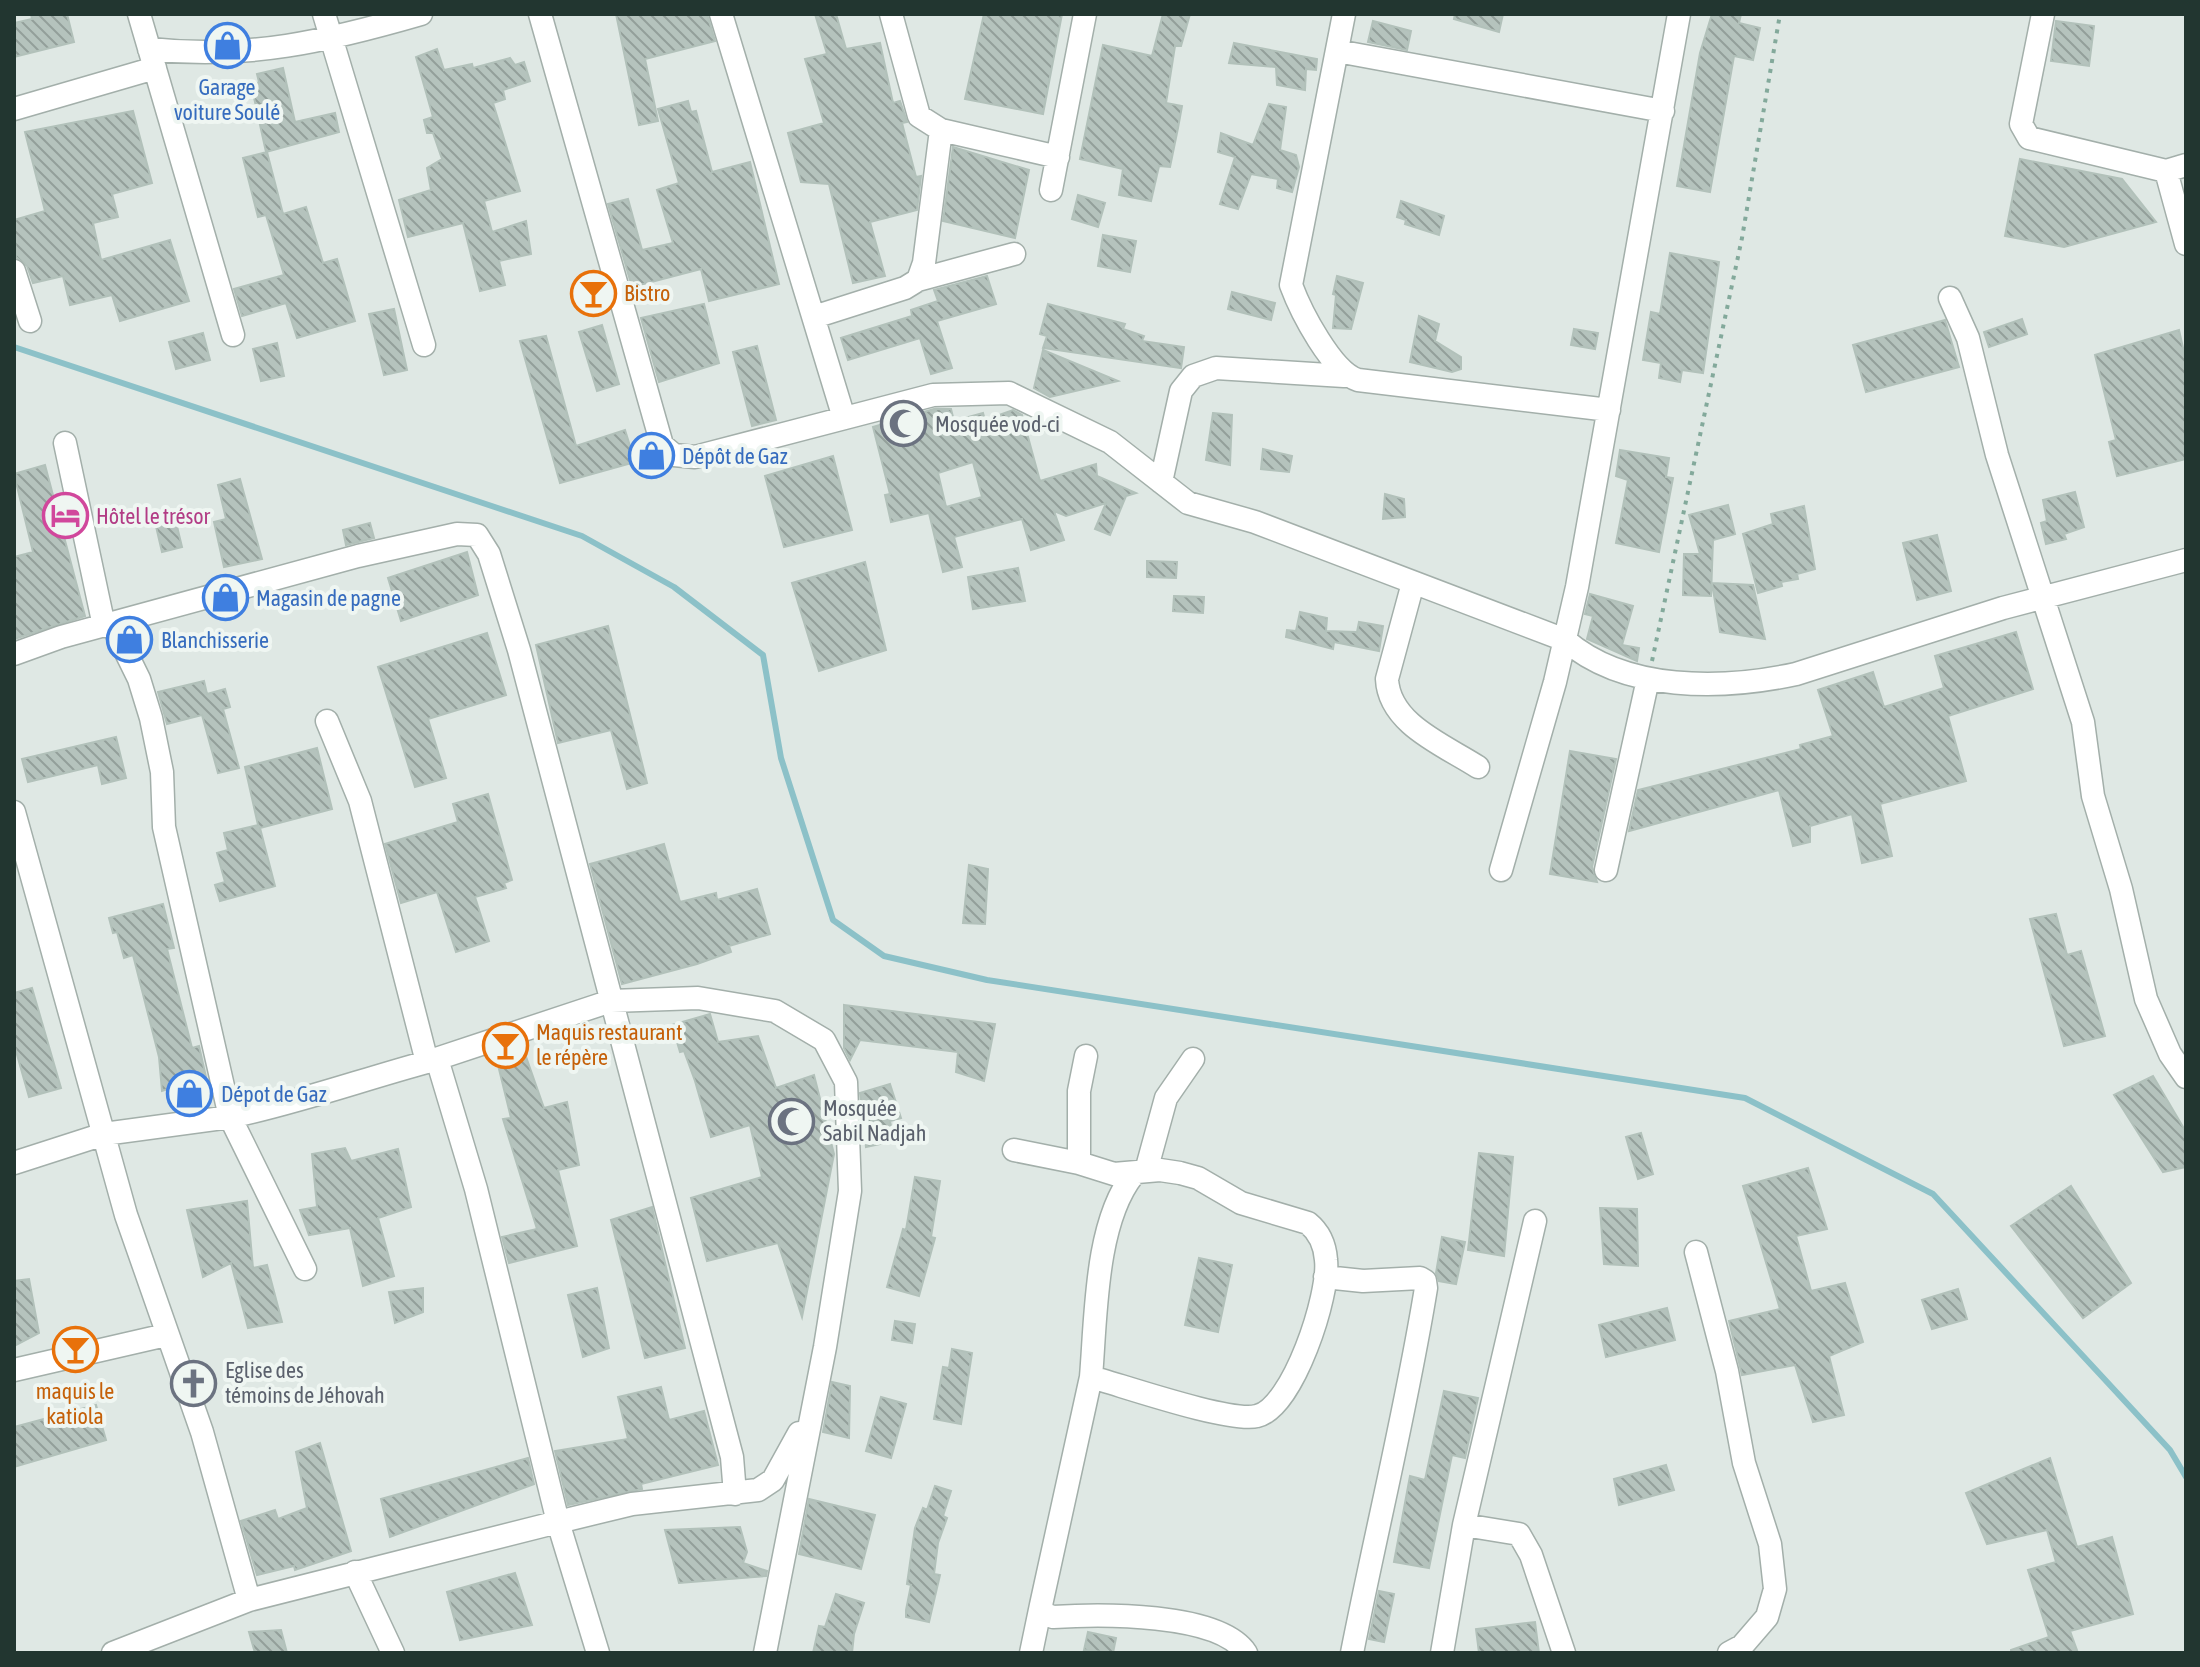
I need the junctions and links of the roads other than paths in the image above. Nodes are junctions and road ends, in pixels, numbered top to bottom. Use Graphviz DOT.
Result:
graph roads {
  1 [pos="139,14"];
  2 [pos="324,14"];
  3 [pos="421,14"];
  4 [pos="540,14"];
  5 [pos="721,14"];
  6 [pos="891,14"];
  7 [pos="1085,14"];
  8 [pos="1344,14"];
  9 [pos="1679,14"];
  10 [pos="2043,14"];
  11 [pos="331,40"];
  12 [pos="1337,51"];
  13 [pos="152,58"];
  14 [pos="14,109"];
  15 [pos="1663,111"];
  16 [pos="941,130"];
  17 [pos="1058,157"];
  18 [pos="2176,168"];
  19 [pos="1051,190"];
  20 [pos="2186,244"];
  21 [pos="1014,254"];
  22 [pos="14,271"];
  23 [pos="918,280"];
  24 [pos="1950,298"];
  25 [pos="814,317"];
  26 [pos="30,321"];
  27 [pos="233,335"];
  28 [pos="424,345"];
  29 [pos="1344,376"];
  30 [pos="1609,410"];
  31 [pos="844,418"];
  32 [pos="65,443"];
  33 [pos="1161,482"];
  34 [pos="2186,560"];
  35 [pos="1413,583"];
  36 [pos="2044,596"];
  37 [pos="108,625"];
  38 [pos="1565,640"];
  39 [pos="14,654"];
  40 [pos="1648,679"];
  41 [pos="327,721"];
  42 [pos="1478,767"];
  43 [pos="14,812"];
  44 [pos="1501,870"];
  45 [pos="1606,870"];
  46 [pos="611,1001"];
  47 [pos="1086,1056"];
  48 [pos="1193,1059"];
  49 [pos="432,1060"];
  50 [pos="2186,1077"];
  51 [pos="230,1117"];
  52 [pos="104,1134"];
  53 [pos="1014,1150"];
  54 [pos="14,1163"];
  55 [pos="1079,1163"];
  56 [pos="1140,1173"];
  57 [pos="1535,1221"];
  58 [pos="1696,1252"];
  59 [pos="305,1269"];
  60 [pos="1325,1277"];
  61 [pos="166,1335"];
  62 [pos="14,1370"];
  63 [pos="1091,1377"];
  64 [pos="814,1404"];
  65 [pos="735,1494"];
  66 [pos="558,1522"];
  67 [pos="1464,1525"];
  68 [pos="355,1572"];
  69 [pos="249,1600"];
  70 [pos="1041,1605"];
  71 [pos="113,1653"];
  72 [pos="393,1653"];
  73 [pos="598,1653"];
  74 [pos="765,1653"];
  75 [pos="1031,1653"];
  76 [pos="1246,1653"];
  77 [pos="1352,1653"];
  78 [pos="1442,1653"];
  79 [pos="1564,1653"];
  80 [pos="1729,1653"];
  1 -- 13 [label="street"];
  2 -- 11 [label="street"];
  3 -- 11 [label="street"];
  4 -- 31 [label="street"];
  5 -- 25 [label="street"];
  6 -- 16 [label="street"];
  7 -- 17 [label="street"];
  8 -- 12 [label="street"];
  9 -- 15 [label="street"];
  10 -- 18 [label="street"];
  11 -- 13 [label="street"];
  11 -- 28 [label="street"];
  12 -- 15 [label="street"];
  12 -- 29 [label="street"];
  13 -- 14 [label="street"];
  13 -- 27 [label="street"];
  15 -- 30 [label="street"];
  16 -- 17 [label="street"];
  16 -- 23 [label="street"];
  17 -- 19 [label="street"];
  18 -- 20 [label="street"];
  21 -- 23 [label="street"];
  22 -- 26 [label="street"];
  23 -- 25 [label="street"];
  24 -- 36 [label="street"];
  25 -- 31 [label="street"];
  29 -- 30 [label="street"];
  29 -- 33 [label="street"];
  30 -- 38 [label="street"];
  31 -- 33 [label="street"];
  32 -- 37 [label="street"];
  33 -- 35 [label="street"];
  34 -- 36 [label="street"];
  35 -- 38 [label="street"];
  35 -- 42 [label="street"];
  36 -- 40 [label="street"];
  36 -- 50 [label="street"];
  37 -- 39 [label="street"];
  37 -- 46 [label="street"];
  37 -- 51 [label="street"];
  38 -- 40 [label="street"];
  38 -- 44 [label="street"];
  40 -- 45 [label="street"];
  41 -- 49 [label="street"];
  43 -- 52 [label="street"];
  46 -- 49 [label="street"];
  46 -- 64 [label="street"];
  46 -- 65 [label="street"];
  47 -- 55 [label="street"];
  48 -- 56 [label="street"];
  49 -- 51 [label="street"];
  49 -- 66 [label="street"];
  51 -- 52 [label="street"];
  51 -- 59 [label="street"];
  52 -- 54 [label="street"];
  52 -- 61 [label="street"];
  53 -- 55 [label="street"];
  55 -- 56 [label="street"];
  56 -- 60 [label="street"];
  56 -- 63 [label="street"];
  57 -- 67 [label="street"];
  58 -- 80 [label="street"];
  60 -- 63 [label="street"];
  60 -- 77 [label="street"];
  61 -- 62 [label="street"];
  61 -- 69 [label="street"];
  63 -- 70 [label="street"];
  64 -- 65 [label="street"];
  64 -- 74 [label="street"];
  65 -- 66 [label="street"];
  66 -- 68 [label="street"];
  66 -- 73 [label="street"];
  67 -- 78 [label="street"];
  67 -- 79 [label="street"];
  68 -- 69 [label="street"];
  68 -- 72 [label="street"];
  69 -- 71 [label="street"];
  70 -- 75 [label="street"];
  70 -- 76 [label="street"];
}
